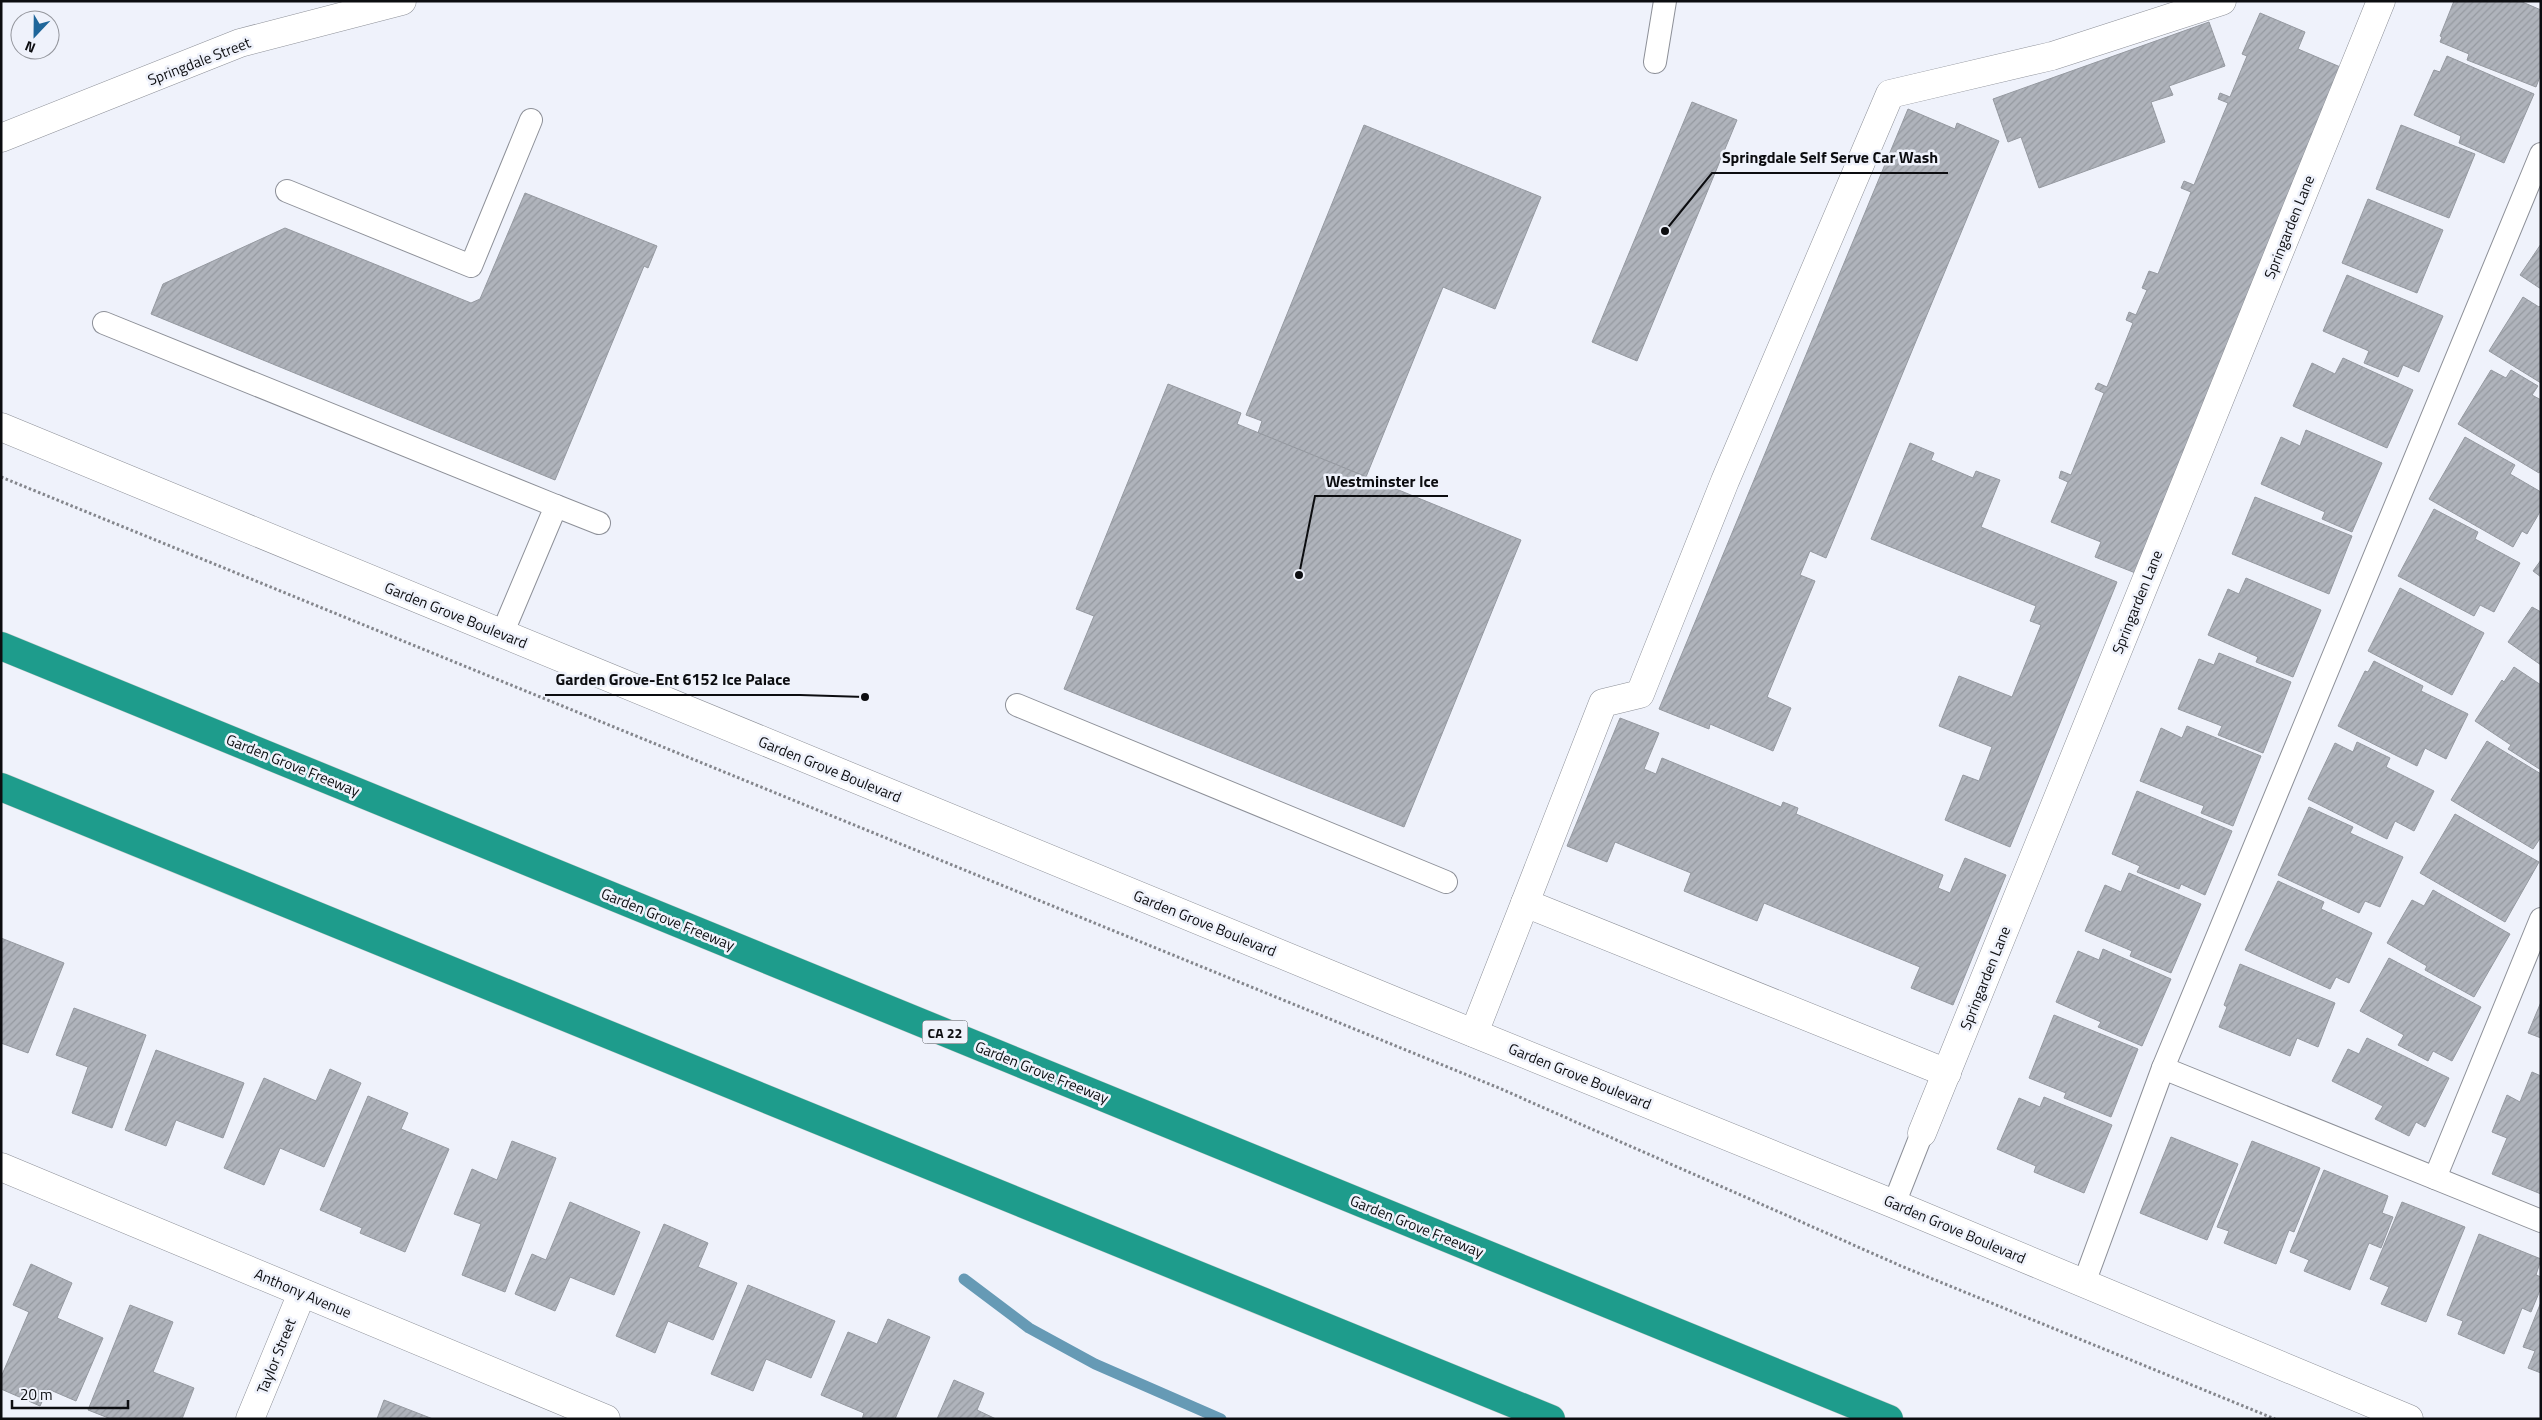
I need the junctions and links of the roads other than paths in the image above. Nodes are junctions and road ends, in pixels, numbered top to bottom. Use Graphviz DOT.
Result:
graph roads {
  1 [pos="402,1"];
  2 [pos="1665,1"];
  3 [pos="2222,1"];
  4 [pos="2381,1"];
  5 [pos="1655,62"];
  6 [pos="531,120"];
  7 [pos="1,138"];
  8 [pos="2541,154"];
  9 [pos="287,191"];
  10 [pos="104,323"];
  11 [pos="1,428"];
  12 [pos="556,506"];
  13 [pos="599,523"];
  14 [pos="502,634"];
  15 [pos="1,646"];
  16 [pos="1017,705"];
  17 [pos="1,787"];
  18 [pos="1446,882"];
  19 [pos="1525,903"];
  20 [pos="2541,919"];
  21 [pos="1474,1033"];
  22 [pos="2163,1068"];
  23 [pos="1947,1073"];
  24 [pos="1922,1133"];
  25 [pos="1,1167"];
  26 [pos="2435,1178"];
  27 [pos="1894,1204"];
  28 [pos="2541,1221"];
  29 [pos="2084,1283"];
  30 [pos="302,1293"];
  31 [pos="250,1419"];
  32 [pos="606,1419"];
  33 [pos="1550,1419"];
  34 [pos="1889,1419"];
  35 [pos="2409,1419"];
  1 -- 7 [label="street, Springdale Street"];
  2 -- 5 [label="lane"];
  3 -- 19 [label="street"];
  4 -- 23 [label="street, Springarden Lane"];
  6 -- 9 [label="lane"];
  8 -- 22 [label="lane"];
  10 -- 12 [label="lane"];
  11 -- 14 [label="street, Garden Grove Boulevard"];
  12 -- 13 [label="lane"];
  12 -- 14 [label="lane"];
  14 -- 21 [label="street, Garden Grove Boulevard"];
  15 -- 34 [label="highway, Garden Grove Freeway / CA 22"];
  16 -- 18 [label="lane"];
  17 -- 33 [label="highway"];
  19 -- 21 [label="street"];
  19 -- 23 [label="street"];
  20 -- 26 [label="lane"];
  21 -- 27 [label="street, Garden Grove Boulevard"];
  22 -- 26 [label="lane"];
  22 -- 29 [label="lane"];
  23 -- 24 [label="street, Springarden Lane"];
  24 -- 27 [label="lane, Springarden Lane"];
  25 -- 30 [label="street, Anthony Avenue"];
  26 -- 28 [label="lane"];
  27 -- 29 [label="street, Garden Grove Boulevard"];
  29 -- 35 [label="street, Garden Grove Boulevard"];
  30 -- 31 [label="street, Taylor Street"];
  30 -- 32 [label="street, Anthony Avenue"];
}
